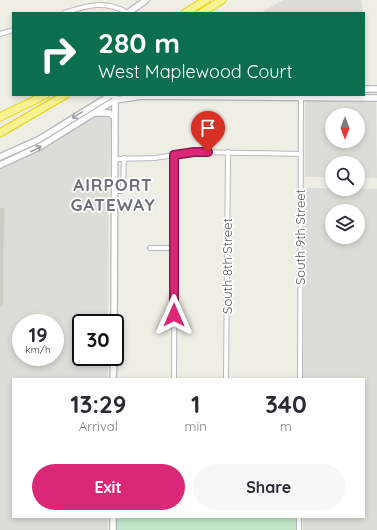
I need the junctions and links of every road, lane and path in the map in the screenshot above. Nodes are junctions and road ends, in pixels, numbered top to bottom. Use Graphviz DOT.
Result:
graph roads {
  1 [pos="146,0"];
  2 [pos="206,0"];
  3 [pos="222,0"];
  4 [pos="67,12"];
  5 [pos="127,12"];
  6 [pos="129,12"];
  7 [pos="187,12"];
  8 [pos="203,12"];
  9 [pos="12,30"];
  10 [pos="0,34"];
  11 [pos="365,88"];
  12 [pos="376,89"];
  13 [pos="43,96"];
  14 [pos="63,96"];
  15 [pos="109,96"];
  16 [pos="150,96"];
  17 [pos="225,96"];
  18 [pos="301,96"];
  19 [pos="115,98"];
  20 [pos="376,98"];
  21 [pos="93,114"];
  22 [pos="0,117"];
  23 [pos="115,117"];
  24 [pos="0,133"];
  25 [pos="228,152"];
  26 [pos="8,154"];
  27 [pos="301,154"];
  28 [pos="174,155"];
  29 [pos="0,157"];
  30 [pos="115,158"];
  31 [pos="124,158"];
  32 [pos="11,160"];
  33 [pos="0,165"];
  34 [pos="114,191"];
  35 [pos="150,248"];
  36 [pos="174,248"];
  37 [pos="114,314"];
  38 [pos="114,366"];
  39 [pos="113,378"];
  40 [pos="174,378"];
  41 [pos="226,378"];
  42 [pos="300,378"];
  43 [pos="113,518"];
  44 [pos="299,518"];
  45 [pos="113,530"];
  46 [pos="299,530"];
  1 -- 6 [label="street"];
  2 -- 7 [label="highway"];
  3 -- 8 [label="highway"];
  4 -- 5 [label="street"];
  9 -- 10 [label="street"];
  11 -- 12 [label="street"];
  13 -- 22 [label="highway"];
  14 -- 24 [label="highway"];
  15 -- 26 [label="street, one-way"];
  16 -- 17 [label="street"];
  16 -- 19 [label="street"];
  17 -- 18 [label="street"];
  18 -- 20 [label="street"];
  18 -- 27 [label="street, South 9th Street"];
  19 -- 21 [label="street"];
  19 -- 23 [label="street"];
  21 -- 23 [label="street"];
  32 -- 21 [label="street, one-way"];
  23 -- 30 [label="street"];
  25 -- 27 [label="street"];
  25 -- 28 [label="street"];
  25 -- 41 [label="street, South 8th Street"];
  26 -- 29 [label="street"];
  26 -- 32 [label="street"];
  27 -- 42 [label="street, South 9th Street"];
  28 -- 31 [label="street"];
  28 -- 36 [label="street"];
  30 -- 31 [label="street"];
  30 -- 34 [label="street"];
  31 -- 34 [label="street"];
  32 -- 33 [label="street"];
  34 -- 37 [label="street"];
  35 -- 36 [label="street"];
  36 -- 40 [label="street"];
  38 -- 39 [label="street"];
  43 -- 45 [label="street"];
  44 -- 46 [label="street"];
}
